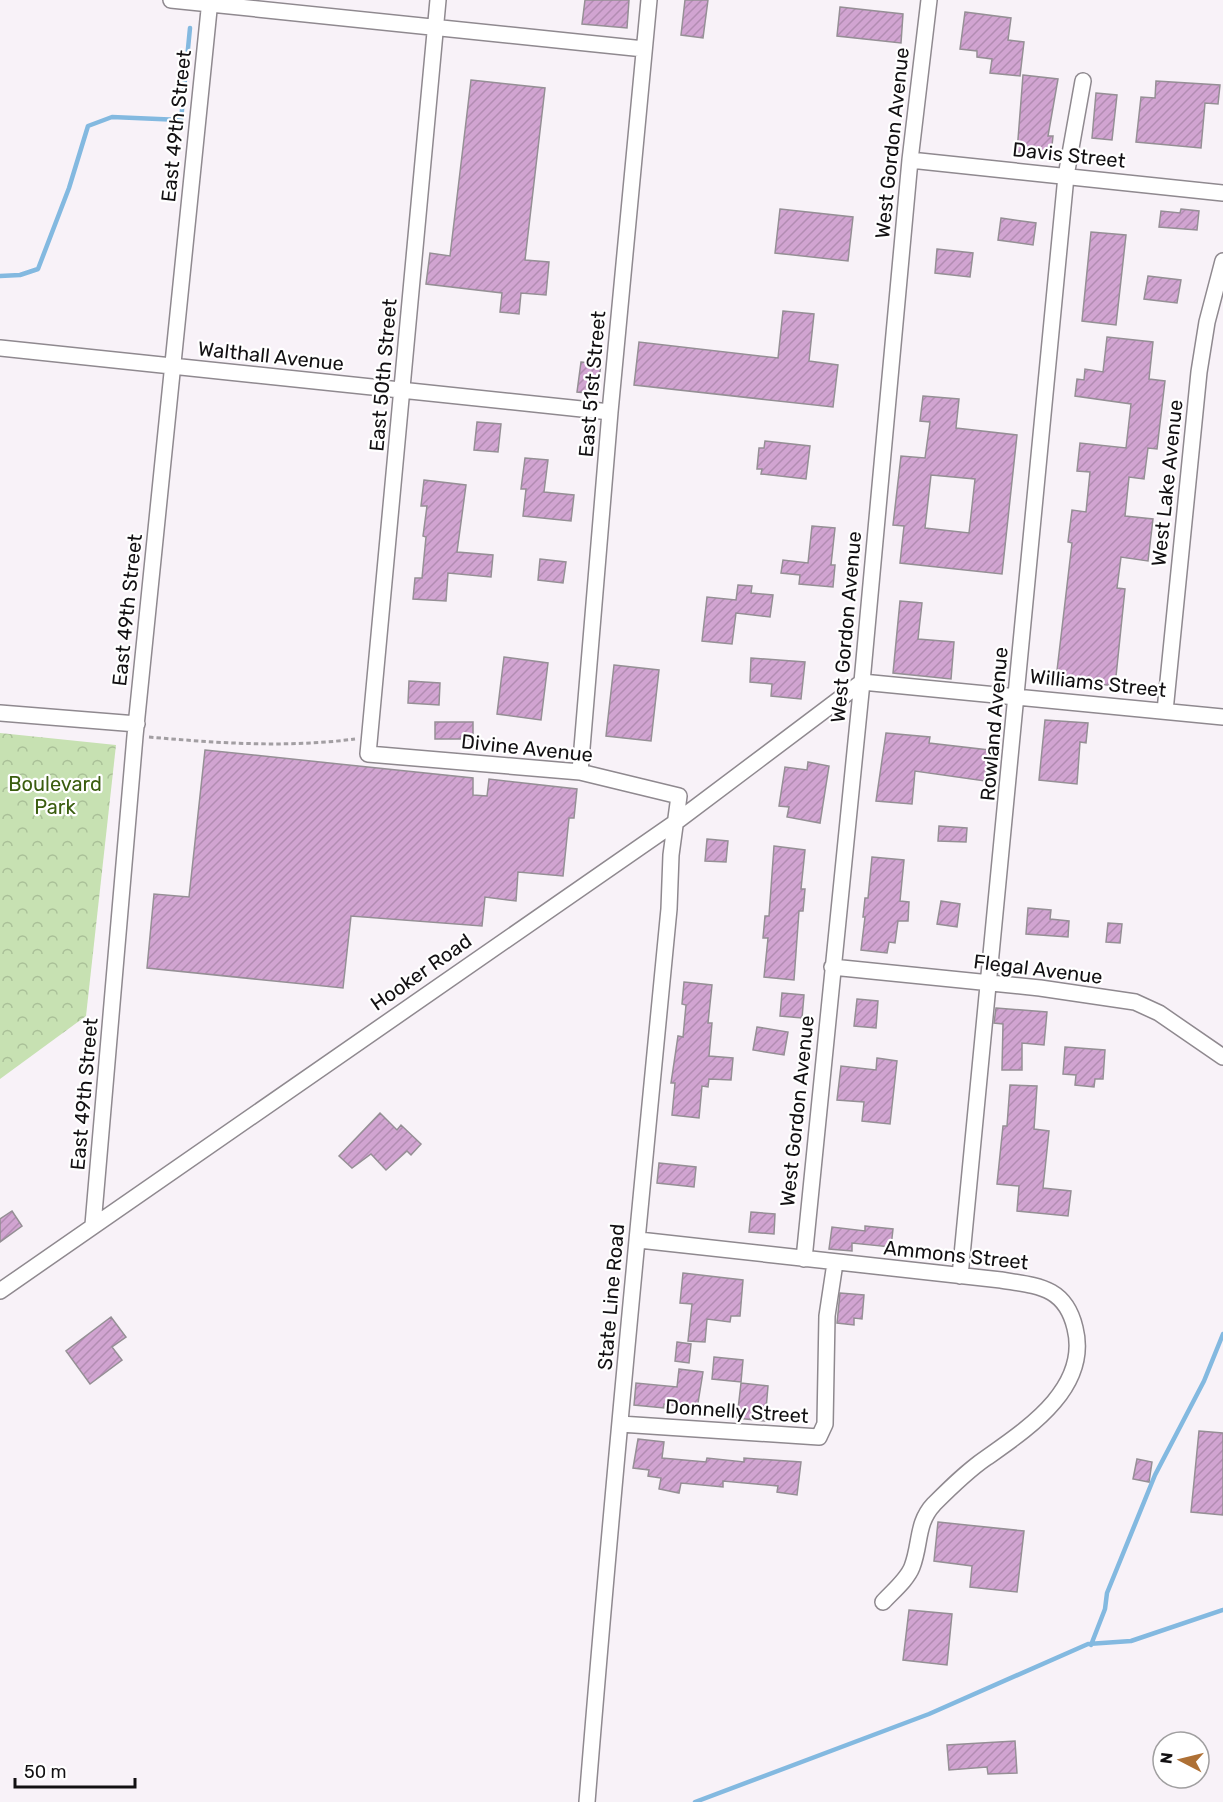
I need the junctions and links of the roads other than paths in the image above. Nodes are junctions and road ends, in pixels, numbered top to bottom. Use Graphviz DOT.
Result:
graph roads {
  1 [pos="171,0"];
  2 [pos="438,0"];
  3 [pos="650,0"];
  4 [pos="929,0"];
  5 [pos="210,2"];
  6 [pos="435,29"];
  7 [pos="644,49"];
  8 [pos="1083,81"];
  9 [pos="910,160"];
  10 [pos="1066,176"];
  11 [pos="1223,193"];
  12 [pos="1223,261"];
  13 [pos="0,348"];
  14 [pos="172,366"];
  15 [pos="403,392"];
  16 [pos="610,412"];
  17 [pos="862,682"];
  18 [pos="1017,697"];
  19 [pos="1165,711"];
  20 [pos="0,713"];
  21 [pos="1223,717"];
  22 [pos="136,730"];
  23 [pos="368,754"];
  24 [pos="580,772"];
  25 [pos="679,796"];
  26 [pos="676,822"];
  27 [pos="832,967"];
  28 [pos="990,983"];
  29 [pos="1223,1057"];
  30 [pos="93,1225"];
  31 [pos="639,1240"];
  32 [pos="804,1259"];
  33 [pos="835,1263"];
  34 [pos="960,1276"];
  35 [pos="0,1291"];
  36 [pos="620,1424"];
  37 [pos="883,1602"];
  38 [pos="587,1802"];
  1 -- 5 [label="street"];
  2 -- 6 [label="street, East 50th Street"];
  3 -- 7 [label="street, East 51st Street"];
  4 -- 9 [label="street, West Gordon Avenue"];
  5 -- 6 [label="street"];
  5 -- 14 [label="street, East 49th Street"];
  6 -- 7 [label="street"];
  6 -- 15 [label="street, East 50th Street"];
  7 -- 16 [label="street, East 51st Street"];
  8 -- 10 [label="street, Rowland Avenue"];
  9 -- 10 [label="street, Davis Street"];
  9 -- 17 [label="street, West Gordon Avenue"];
  10 -- 11 [label="street, Davis Street"];
  10 -- 18 [label="street, Rowland Avenue"];
  12 -- 19 [label="street, West Lake Avenue"];
  13 -- 14 [label="street, Walthall Avenue"];
  14 -- 15 [label="street, Walthall Avenue"];
  14 -- 22 [label="street, East 49th Street"];
  15 -- 16 [label="street, Walthall Avenue"];
  15 -- 23 [label="street, East 50th Street"];
  16 -- 24 [label="street, East 51st Street"];
  17 -- 18 [label="street, Williams Street"];
  17 -- 26 [label="street, Hooker Road"];
  17 -- 27 [label="street, West Gordon Avenue"];
  18 -- 19 [label="street, Williams Street"];
  18 -- 28 [label="street, Rowland Avenue"];
  19 -- 21 [label="street, Williams Street"];
  20 -- 22 [label="street"];
  22 -- 30 [label="street, East 49th Street"];
  23 -- 24 [label="street, Divine Avenue"];
  24 -- 25 [label="street, Divine Avenue"];
  25 -- 26 [label="street, State Line Road"];
  26 -- 30 [label="street, Hooker Road"];
  26 -- 31 [label="street, State Line Road"];
  27 -- 28 [label="street, Flegal Avenue"];
  27 -- 32 [label="street, West Gordon Avenue"];
  28 -- 29 [label="street, Flegal Avenue"];
  28 -- 34 [label="street, Rowland Avenue"];
  30 -- 35 [label="street, Hooker Road"];
  31 -- 32 [label="street, Ammons Street"];
  31 -- 36 [label="street, State Line Road"];
  32 -- 33 [label="street, Ammons Street"];
  33 -- 34 [label="street, Ammons Street"];
  33 -- 36 [label="street, Donnelly Street"];
  34 -- 37 [label="street, Ammons Street"];
  36 -- 38 [label="street, State Line Road"];
}
